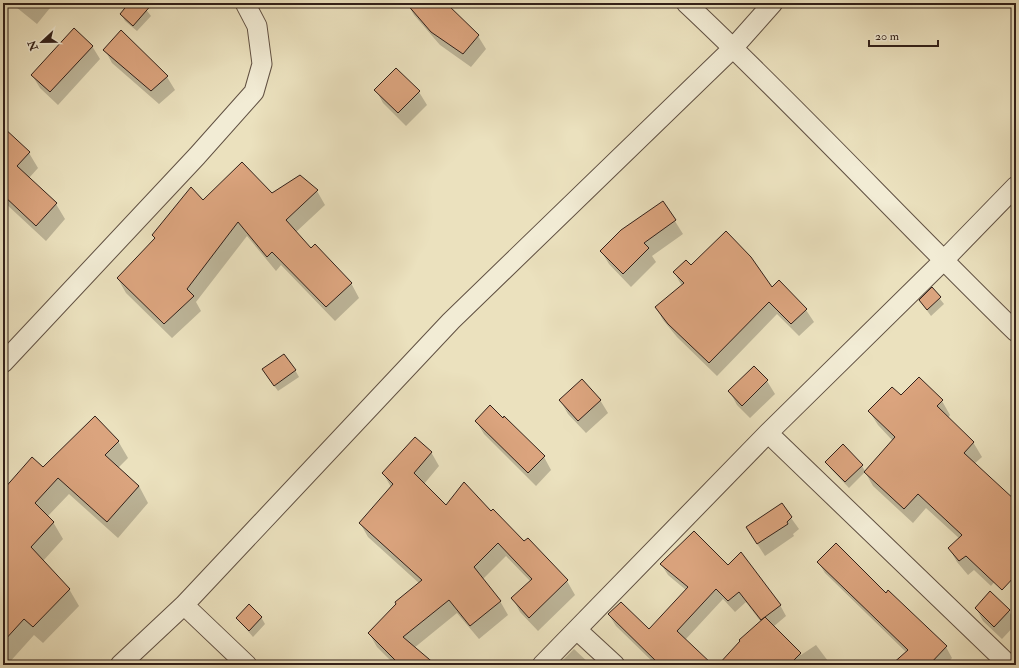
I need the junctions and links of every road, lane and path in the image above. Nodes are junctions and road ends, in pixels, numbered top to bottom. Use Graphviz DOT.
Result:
graph roads {
  1 [pos="245,3"];
  2 [pos="686,3"];
  3 [pos="774,3"];
  4 [pos="734,48"];
  5 [pos="1016,186"];
  6 [pos="943,261"];
  7 [pos="1016,332"];
  8 [pos="3,363"];
  9 [pos="768,433"];
  10 [pos="184,605"];
  11 [pos="577,630"];
  12 [pos="120,665"];
  13 [pos="247,665"];
  14 [pos="542,665"];
  15 [pos="614,665"];
  16 [pos="1009,665"];
  1 -- 8 [label="street"];
  2 -- 4 [label="street"];
  3 -- 4 [label="street"];
  4 -- 6 [label="street"];
  4 -- 10 [label="street"];
  5 -- 6 [label="street"];
  6 -- 7 [label="street"];
  6 -- 9 [label="street"];
  9 -- 11 [label="street"];
  9 -- 16 [label="street"];
  10 -- 12 [label="street"];
  10 -- 13 [label="street"];
  11 -- 14 [label="street"];
  11 -- 15 [label="street"];
}
